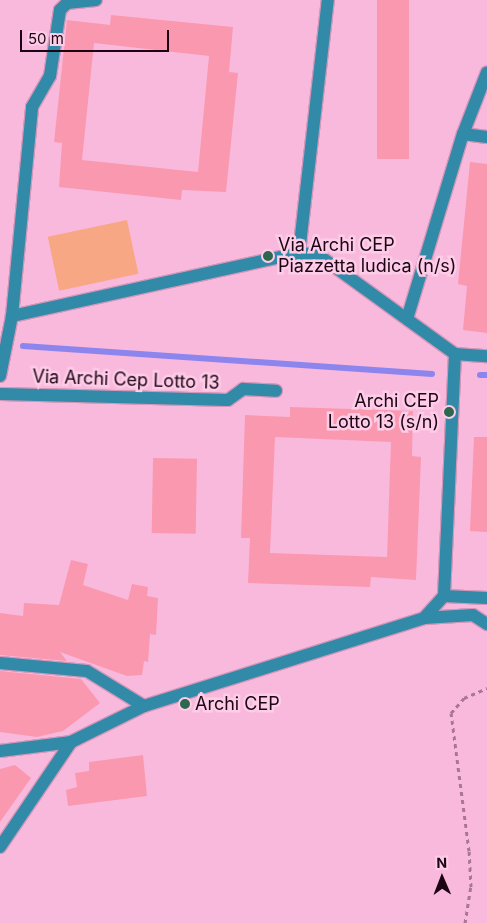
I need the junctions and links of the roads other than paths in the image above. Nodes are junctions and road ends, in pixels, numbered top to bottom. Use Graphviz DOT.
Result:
graph roads {
  1 [pos="96,0"];
  2 [pos="328,0"];
  3 [pos="487,72"];
  4 [pos="463,134"];
  5 [pos="487,137"];
  6 [pos="299,253"];
  7 [pos="12,316"];
  8 [pos="407,319"];
  9 [pos="455,354"];
  10 [pos="487,356"];
  11 [pos="1,377"];
  12 [pos="276,391"];
  13 [pos="0,398"];
  14 [pos="444,596"];
  15 [pos="487,598"];
  16 [pos="424,618"];
  17 [pos="487,624"];
  18 [pos="0,664"];
  19 [pos="144,706"];
  20 [pos="70,742"];
  21 [pos="46,745"];
  22 [pos="0,751"];
  23 [pos="53,763"];
  24 [pos="0,847"];
  1 -- 7 [label="street"];
  2 -- 6 [label="street"];
  3 -- 4 [label="street"];
  4 -- 5 [label="street"];
  4 -- 8 [label="street"];
  6 -- 7 [label="street"];
  6 -- 8 [label="street"];
  7 -- 11 [label="street"];
  8 -- 9 [label="street"];
  9 -- 10 [label="street"];
  9 -- 14 [label="street"];
  11 -- 13 [label="street"];
  12 -- 13 [label="street, Via Archi Cep Lotto 13"];
  14 -- 15 [label="street"];
  14 -- 16 [label="street"];
  16 -- 17 [label="street"];
  16 -- 19 [label="street"];
  18 -- 19 [label="street"];
  19 -- 20 [label="street"];
  20 -- 21 [label="street"];
  20 -- 23 [label="street"];
  21 -- 22 [label="street"];
  21 -- 23 [label="street"];
  23 -- 24 [label="street"];
}
